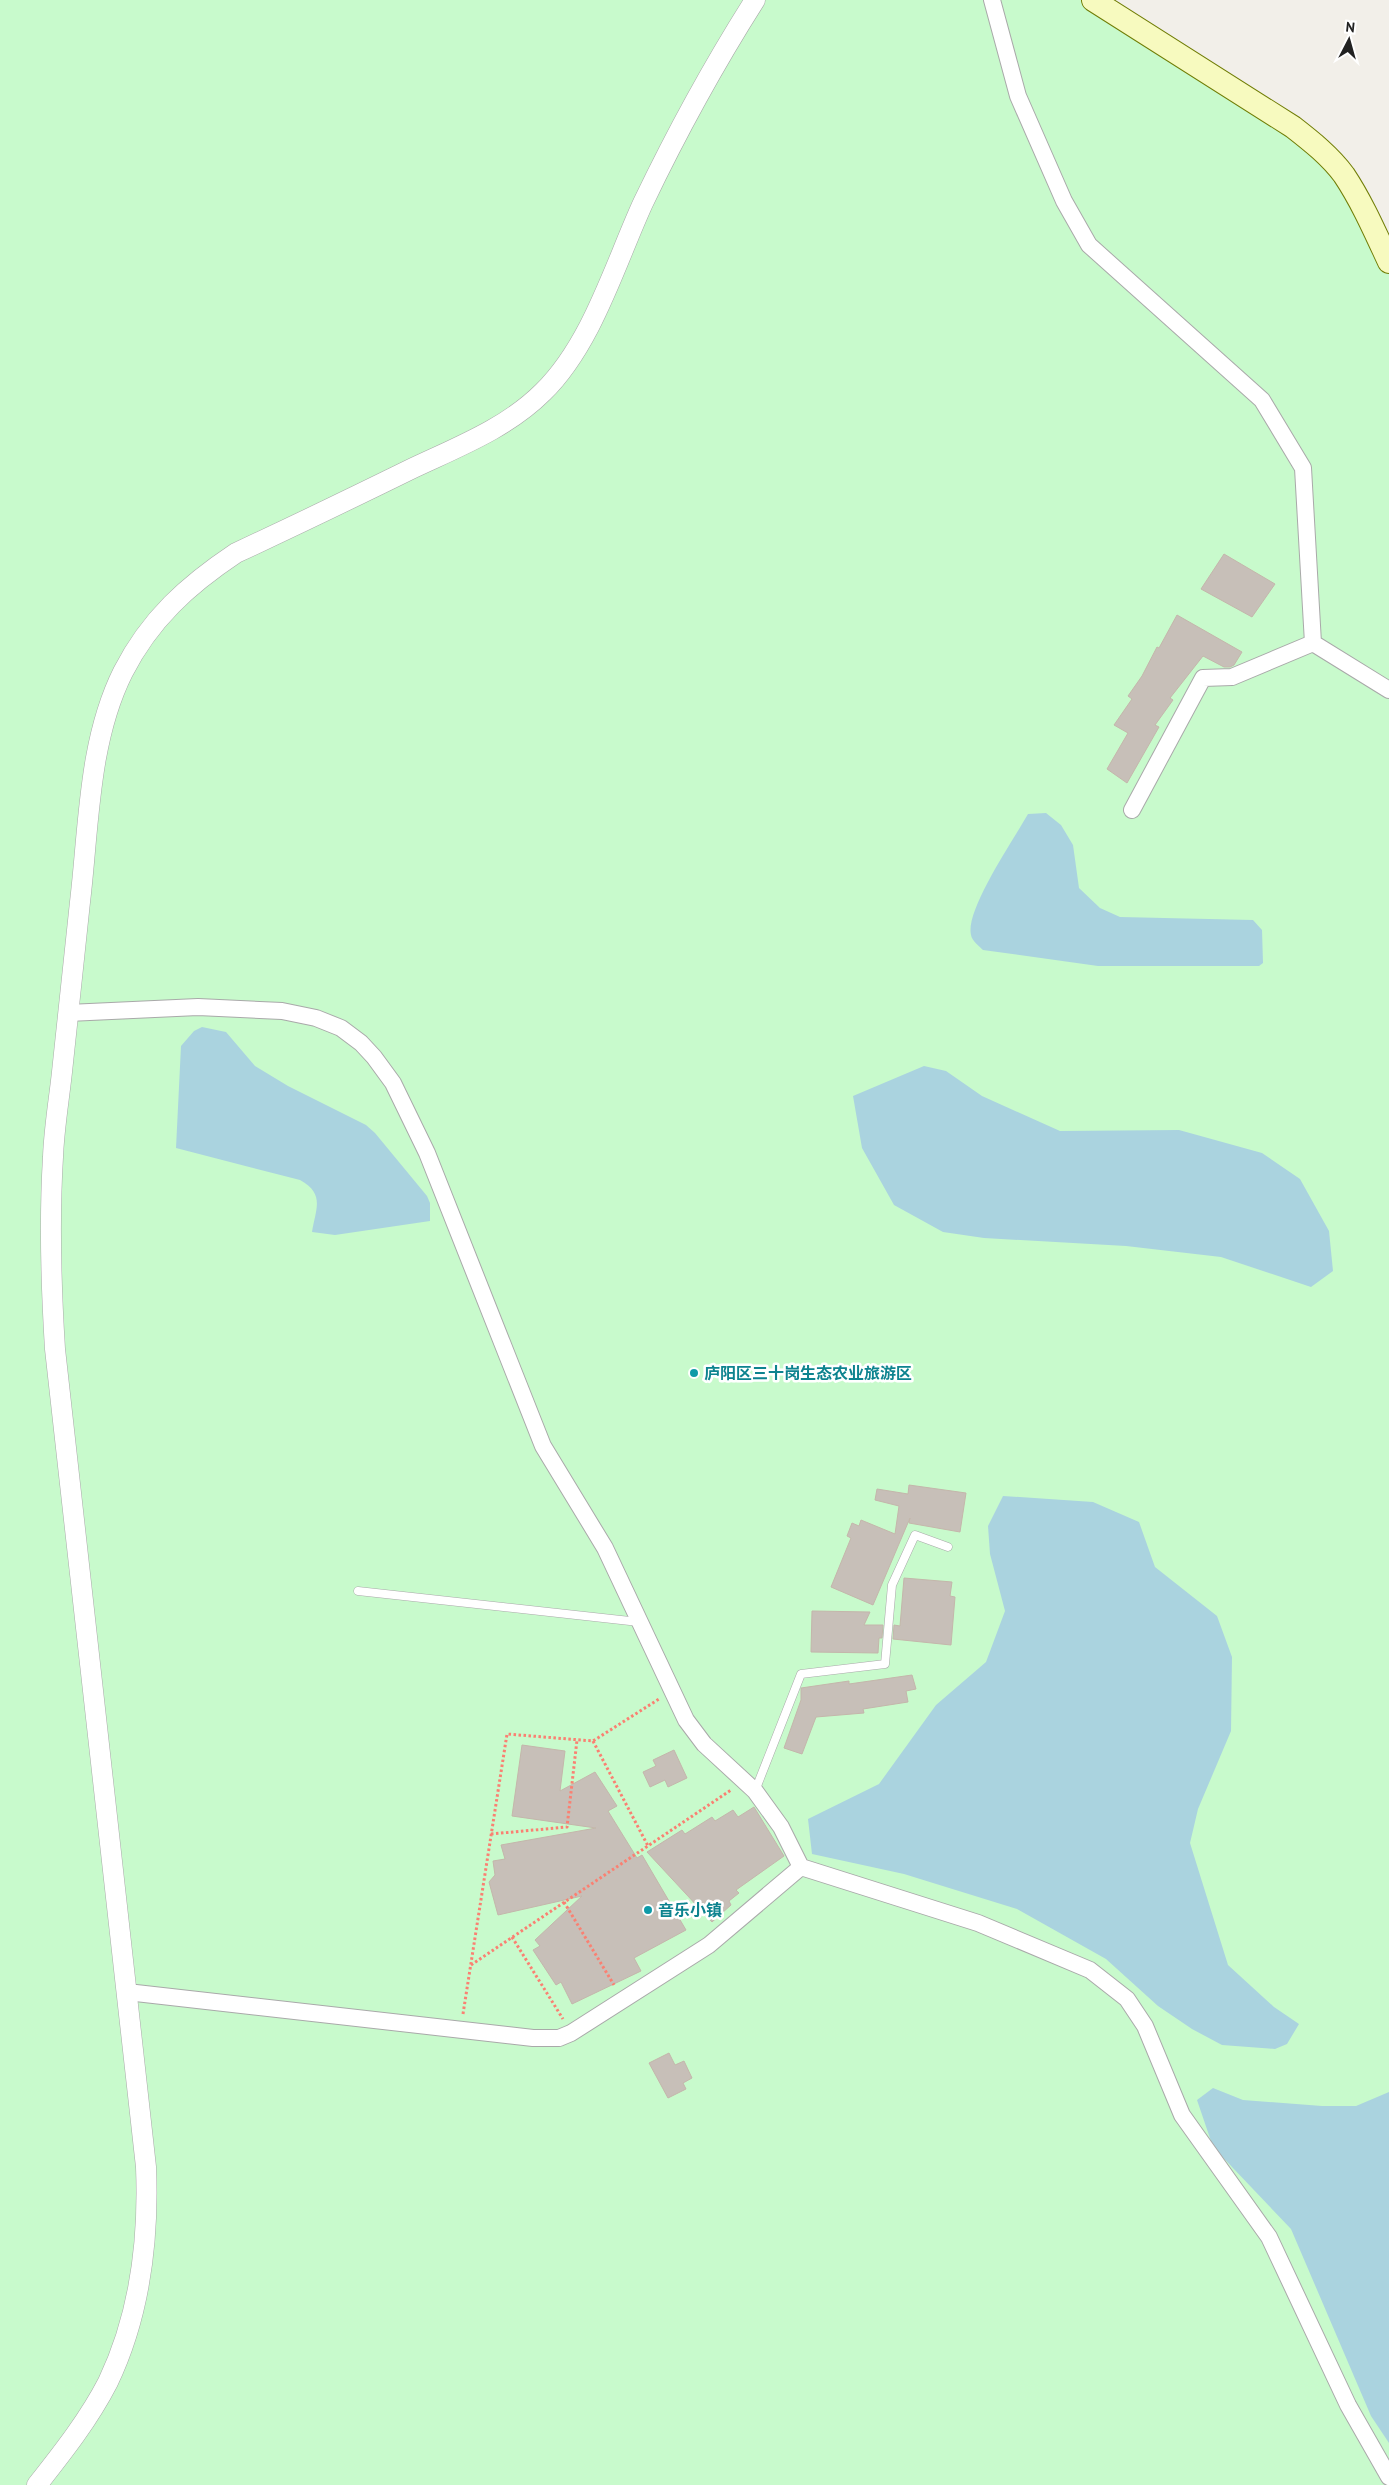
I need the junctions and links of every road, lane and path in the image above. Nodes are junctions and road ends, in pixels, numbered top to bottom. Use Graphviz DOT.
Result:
graph roads {
  1 [pos="755,0"];
  2 [pos="992,0"];
  3 [pos="1093,0"];
  4 [pos="1389,262"];
  5 [pos="1313,643"];
  6 [pos="1389,690"];
  7 [pos="1132,810"];
  8 [pos="68,1013"];
  9 [pos="948,1547"];
  10 [pos="358,1591"];
  11 [pos="639,1622"];
  12 [pos="672,1690"];
  13 [pos="577,1740"];
  14 [pos="593,1741"];
  15 [pos="749,1786"];
  16 [pos="491,1834"];
  17 [pos="648,1846"];
  18 [pos="801,1867"];
  19 [pos="564,1902"];
  20 [pos="512,1937"];
  21 [pos="470,1965"];
  22 [pos="127,1992"];
  23 [pos="623,2000"];
  24 [pos="460,2030"];
  25 [pos="571,2034"];
  26 [pos="1389,2477"];
  27 [pos="37,2485"];
  1 -- 8 [label="street"];
  2 -- 5 [label="street"];
  3 -- 4 [label="main road"];
  5 -- 6 [label="street"];
  5 -- 7 [label="street"];
  8 -- 11 [label="street"];
  8 -- 22 [label="street"];
  9 -- 15 [label="lane"];
  10 -- 11 [label="lane"];
  11 -- 12 [label="street"];
  12 -- 14 [label="path"];
  12 -- 15 [label="street"];
  13 -- 14 [label="path"];
  13 -- 16 [label="path"];
  13 -- 16 [label="path"];
  14 -- 17 [label="path"];
  15 -- 17 [label="path"];
  15 -- 18 [label="street"];
  16 -- 21 [label="path"];
  17 -- 19 [label="path"];
  18 -- 23 [label="street"];
  18 -- 26 [label="street"];
  19 -- 20 [label="path"];
  19 -- 23 [label="path"];
  20 -- 21 [label="path"];
  20 -- 25 [label="path"];
  21 -- 24 [label="path"];
  22 -- 24 [label="street"];
  22 -- 27 [label="street"];
  23 -- 25 [label="street"];
  24 -- 25 [label="street"];
}
